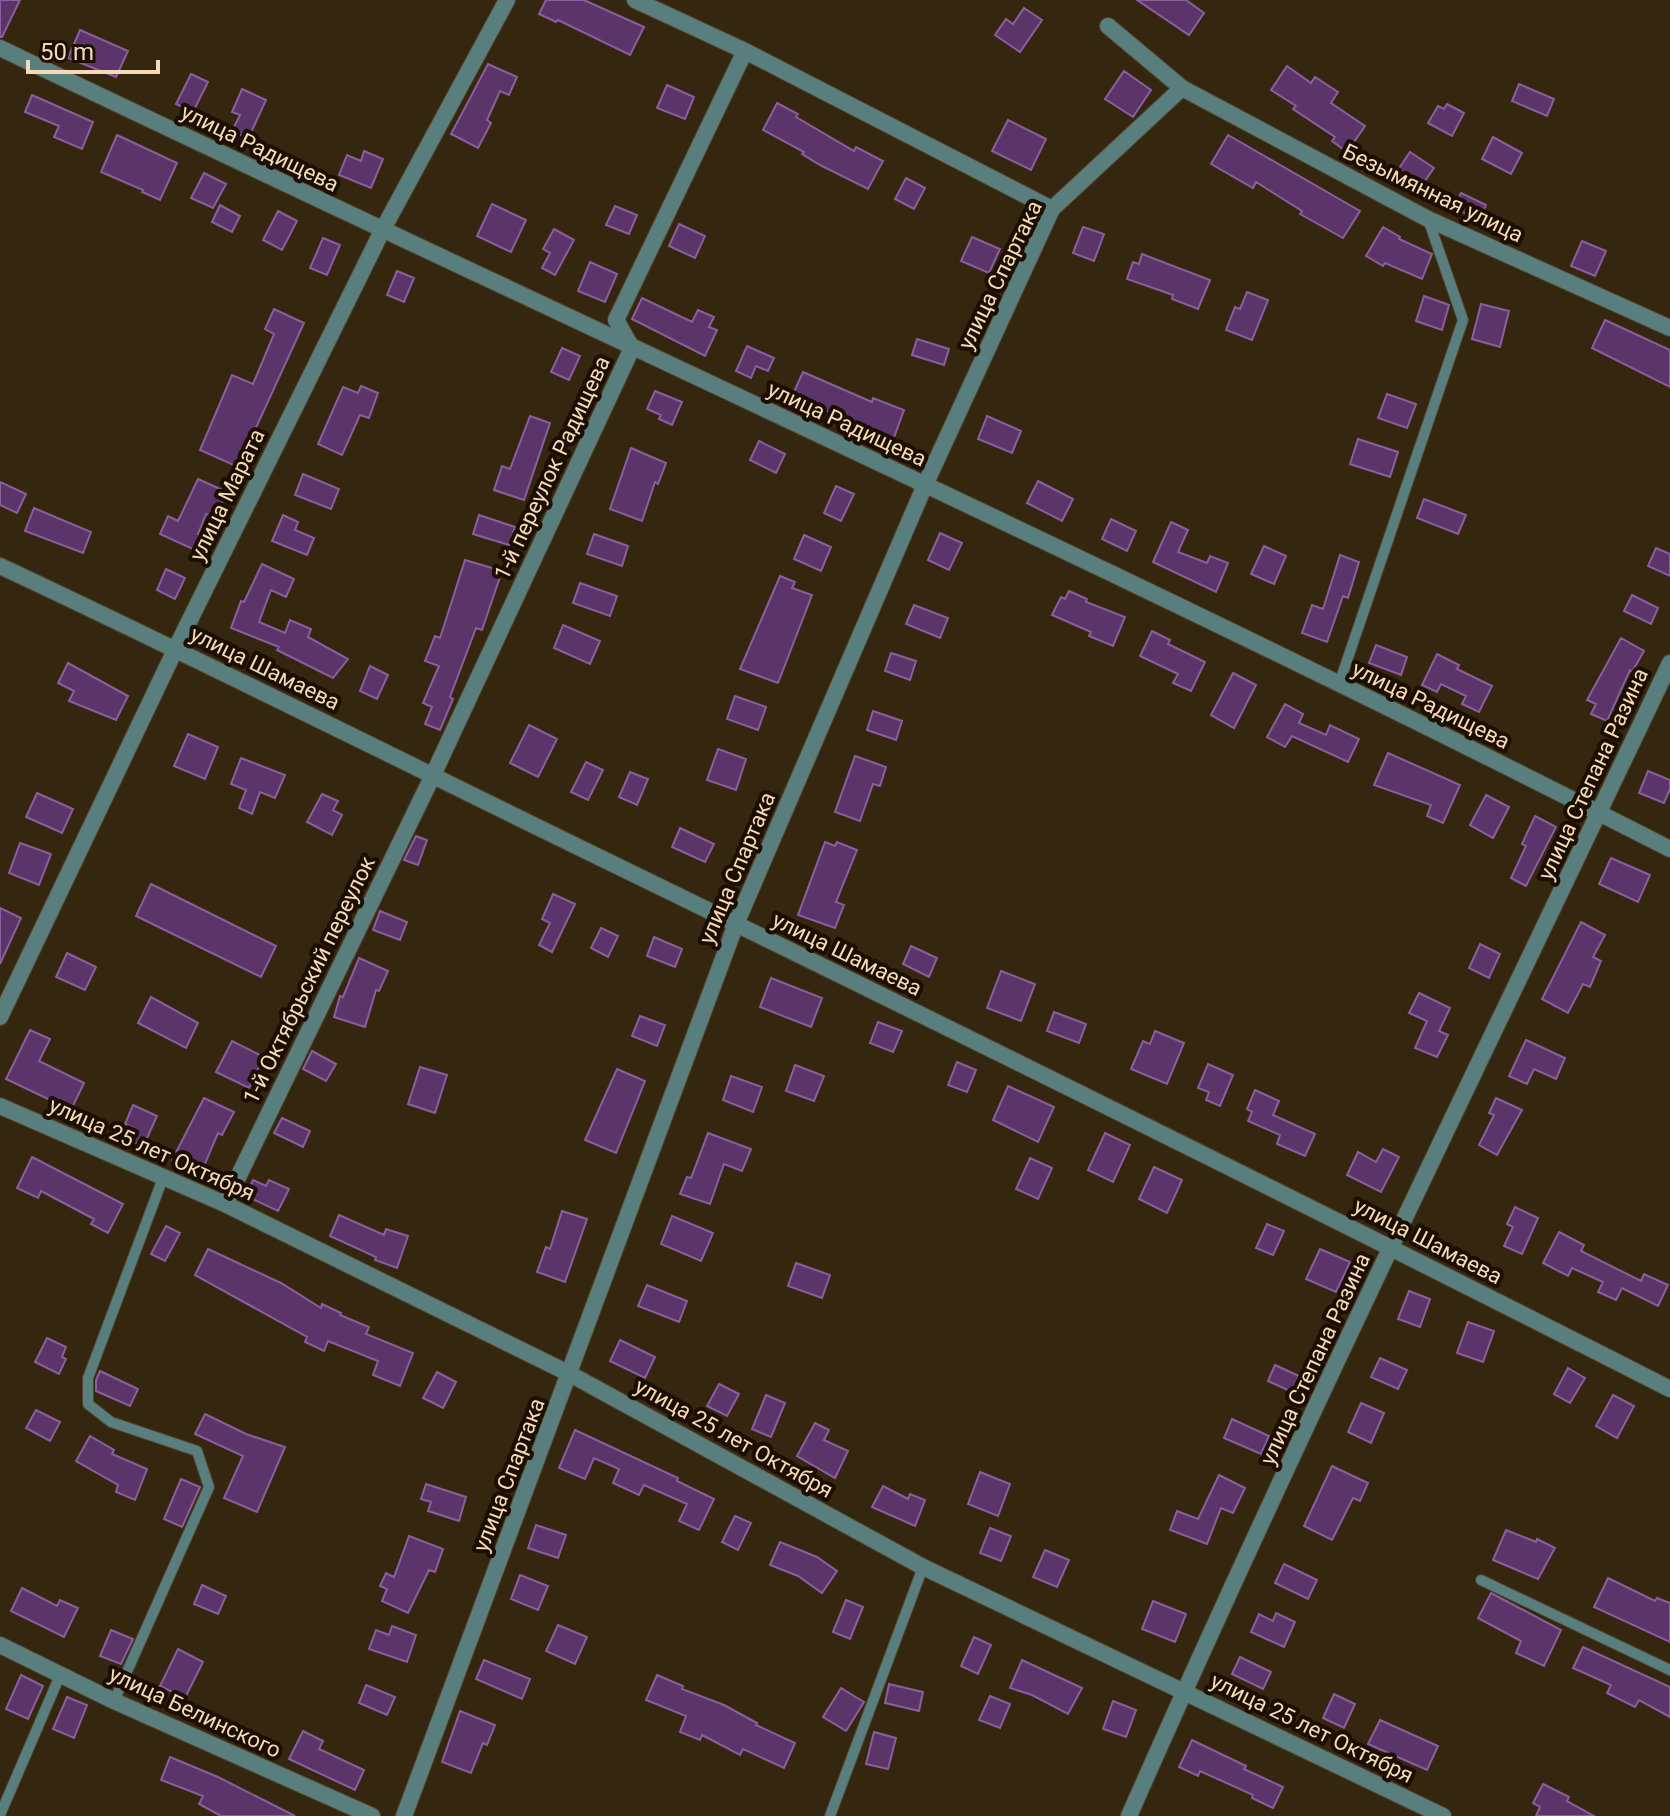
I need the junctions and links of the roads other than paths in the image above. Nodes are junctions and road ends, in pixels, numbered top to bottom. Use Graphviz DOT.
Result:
graph roads {
  1 [pos="507,0"];
  2 [pos="635,0"];
  3 [pos="1108,26"];
  4 [pos="0,48"];
  5 [pos="745,51"];
  6 [pos="1182,88"];
  7 [pos="1052,209"];
  8 [pos="1428,219"];
  9 [pos="382,231"];
  10 [pos="1670,328"];
  11 [pos="632,348"];
  12 [pos="925,485"];
  13 [pos="0,566"];
  14 [pos="176,648"];
  15 [pos="1670,663"];
  16 [pos="1339,684"];
  17 [pos="433,775"];
  18 [pos="1599,813"];
  19 [pos="1670,849"];
  20 [pos="736,924"];
  21 [pos="0,1017"];
  22 [pos="0,1106"];
  23 [pos="163,1178"];
  24 [pos="225,1204"];
  25 [pos="1392,1247"];
  26 [pos="570,1374"];
  27 [pos="1670,1389"];
  28 [pos="923,1567"];
  29 [pos="1481,1580"];
  30 [pos="0,1645"];
  31 [pos="1670,1670"];
  32 [pos="61,1673"];
  33 [pos="1184,1692"];
  34 [pos="114,1701"];
  35 [pos="0,1815"];
  36 [pos="372,1816"];
  37 [pos="404,1816"];
  38 [pos="830,1816"];
  39 [pos="1129,1816"];
  40 [pos="1443,1816"];
  1 -- 9 [label="street, улица Марата"];
  2 -- 5 [label="street"];
  3 -- 6 [label="street"];
  4 -- 9 [label="street, улица Радищева"];
  5 -- 7 [label="street"];
  5 -- 11 [label="street, 1-й переулок Радищева"];
  6 -- 7 [label="street, улица Спартака"];
  6 -- 8 [label="street, Безымянная улица"];
  7 -- 12 [label="street, улица Спартака"];
  8 -- 10 [label="street, Безымянная улица"];
  8 -- 16 [label="lane"];
  9 -- 11 [label="street, улица Радищева"];
  9 -- 14 [label="street, улица Марата"];
  11 -- 12 [label="street, улица Радищева"];
  11 -- 17 [label="street, 1-й переулок Радищева"];
  12 -- 16 [label="street, улица Радищева"];
  12 -- 20 [label="street, улица Спартака"];
  13 -- 14 [label="street, улица Шамаева"];
  14 -- 17 [label="street, улица Шамаева"];
  14 -- 21 [label="street, улица Марата"];
  15 -- 18 [label="street, улица Степана Разина"];
  16 -- 18 [label="street, улица Радищева"];
  17 -- 20 [label="street, улица Шамаева"];
  17 -- 24 [label="street, 1-й Октябрьский переулок"];
  18 -- 19 [label="street, улица Радищева"];
  18 -- 25 [label="street, улица Степана Разина"];
  20 -- 25 [label="street, улица Шамаева"];
  20 -- 26 [label="street, улица Спартака"];
  22 -- 23 [label="street, улица 25 лет Октября"];
  23 -- 24 [label="street, улица 25 лет Октября"];
  23 -- 34 [label="lane"];
  24 -- 26 [label="street, улица 25 лет Октября"];
  25 -- 27 [label="street, улица Шамаева"];
  25 -- 33 [label="street, улица Степана Разина"];
  26 -- 28 [label="street, улица 25 лет Октября"];
  26 -- 37 [label="street, улица Спартака"];
  28 -- 33 [label="street, улица 25 лет Октября"];
  28 -- 38 [label="lane"];
  29 -- 31 [label="lane"];
  30 -- 32 [label="street, улица Белинского"];
  32 -- 34 [label="street, улица Белинского"];
  32 -- 35 [label="lane"];
  33 -- 39 [label="street, улица Степана Разина"];
  33 -- 40 [label="street, улица 25 лет Октября"];
  34 -- 36 [label="street, улица Белинского"];
}
